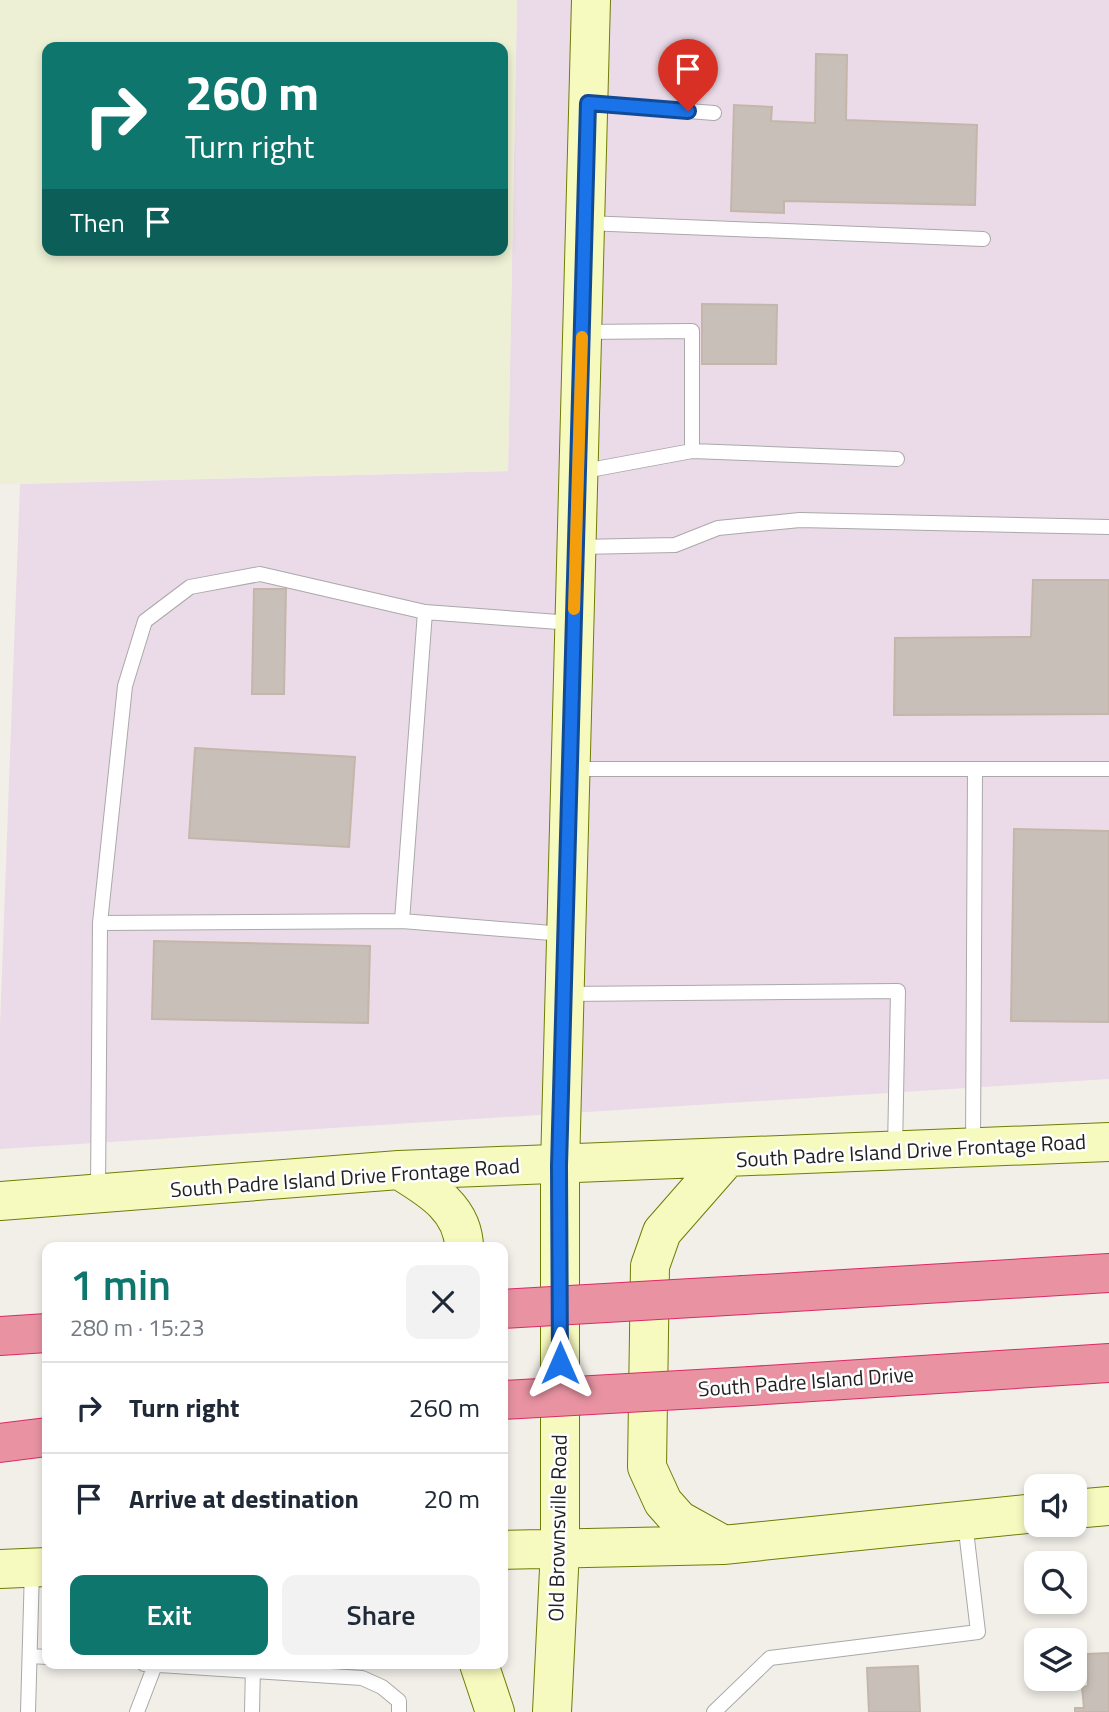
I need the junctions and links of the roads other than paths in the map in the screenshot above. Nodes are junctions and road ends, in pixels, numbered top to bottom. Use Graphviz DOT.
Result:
graph roads {
  1 [pos="591,0"];
  2 [pos="588,103"];
  3 [pos="714,113"];
  4 [pos="585,223"];
  5 [pos="982,239"];
  6 [pos="582,332"];
  7 [pos="692,451"];
  8 [pos="897,459"];
  9 [pos="578,472"];
  10 [pos="1109,527"];
  11 [pos="576,547"];
  12 [pos="425,612"];
  13 [pos="574,623"];
  14 [pos="570,769"];
  15 [pos="975,769"];
  16 [pos="1109,769"];
  17 [pos="402,921"];
  18 [pos="100,923"];
  19 [pos="565,934"];
  20 [pos="564,994"];
  21 [pos="1109,1142"];
  22 [pos="973,1148"];
  23 [pos="895,1151"];
  24 [pos="726,1159"];
  25 [pos="559,1166"];
  26 [pos="399,1170"];
  27 [pos="98,1194"];
  28 [pos="0,1201"];
  29 [pos="464,1242"];
  30 [pos="1109,1273"];
  31 [pos="508,1309"];
  32 [pos="0,1331"];
  33 [pos="42,1332"];
  34 [pos="42,1332"];
  35 [pos="0,1336"];
  36 [pos="1109,1363"];
  37 [pos="508,1399"];
  38 [pos="42,1436"];
  39 [pos="0,1437"];
  40 [pos="42,1437"];
  41 [pos="0,1443"];
  42 [pos="1109,1506"];
  43 [pos="1087,1509"];
  44 [pos="1024,1514"];
  45 [pos="965,1520"];
  46 [pos="723,1545"];
  47 [pos="560,1549"];
  48 [pos="508,1550"];
  49 [pos="27,1567"];
  50 [pos="30,1656"];
  51 [pos="42,1657"];
  52 [pos="153,1669"];
  53 [pos="253,1669"];
  54 [pos="264,1669"];
  55 [pos="481,1669"];
  56 [pos="29,1712"];
  57 [pos="137,1712"];
  58 [pos="251,1712"];
  59 [pos="399,1712"];
  60 [pos="495,1712"];
  61 [pos="552,1712"];
  62 [pos="715,1712"];
  1 -- 2 [label="main road, Old Brownsville Road"];
  2 -- 3 [label="lane"];
  2 -- 4 [label="main road, Old Brownsville Road"];
  4 -- 5 [label="lane"];
  4 -- 6 [label="main road, Old Brownsville Road"];
  6 -- 7 [label="lane"];
  6 -- 9 [label="main road, Old Brownsville Road"];
  7 -- 8 [label="lane"];
  7 -- 9 [label="lane"];
  9 -- 11 [label="main road, Old Brownsville Road"];
  10 -- 11 [label="lane"];
  11 -- 13 [label="main road, Old Brownsville Road"];
  12 -- 13 [label="lane"];
  12 -- 17 [label="lane"];
  12 -- 18 [label="lane"];
  13 -- 14 [label="main road, Old Brownsville Road"];
  14 -- 15 [label="lane"];
  14 -- 19 [label="main road, Old Brownsville Road"];
  15 -- 16 [label="lane"];
  15 -- 22 [label="lane"];
  17 -- 18 [label="lane"];
  17 -- 19 [label="lane"];
  18 -- 27 [label="lane"];
  19 -- 20 [label="main road, Old Brownsville Road"];
  20 -- 23 [label="lane"];
  20 -- 25 [label="main road, Old Brownsville Road"];
  21 -- 22 [label="main road, South Padre Island Drive Frontage Road"];
  22 -- 23 [label="main road, South Padre Island Drive Frontage Road"];
  23 -- 24 [label="main road, South Padre Island Drive Frontage Road"];
  24 -- 25 [label="main road, South Padre Island Drive Frontage Road"];
  24 -- 46 [label="main road"];
  25 -- 26 [label="main road, South Padre Island Drive Frontage Road"];
  25 -- 47 [label="main road, Old Brownsville Road"];
  26 -- 27 [label="main road, South Padre Island Drive Frontage Road"];
  26 -- 29 [label="main road"];
  27 -- 28 [label="main road, South Padre Island Drive Frontage Road"];
  30 -- 31 [label="highway, bridge"];
  32 -- 33 [label="highway"];
  34 -- 35 [label="highway"];
  36 -- 37 [label="highway, South Padre Island Drive, bridge"];
  38 -- 39 [label="highway"];
  40 -- 41 [label="highway"];
  42 -- 43 [label="main road"];
  44 -- 45 [label="main road"];
  45 -- 46 [label="main road"];
  45 -- 62 [label="lane"];
  46 -- 47 [label="main road"];
  47 -- 48 [label="main road"];
  47 -- 61 [label="main road, Old Brownsville Road"];
  49 -- 50 [label="lane"];
  50 -- 51 [label="lane"];
  50 -- 56 [label="lane"];
  52 -- 57 [label="lane"];
  53 -- 58 [label="lane"];
  54 -- 59 [label="lane"];
  55 -- 60 [label="main road"];
}
